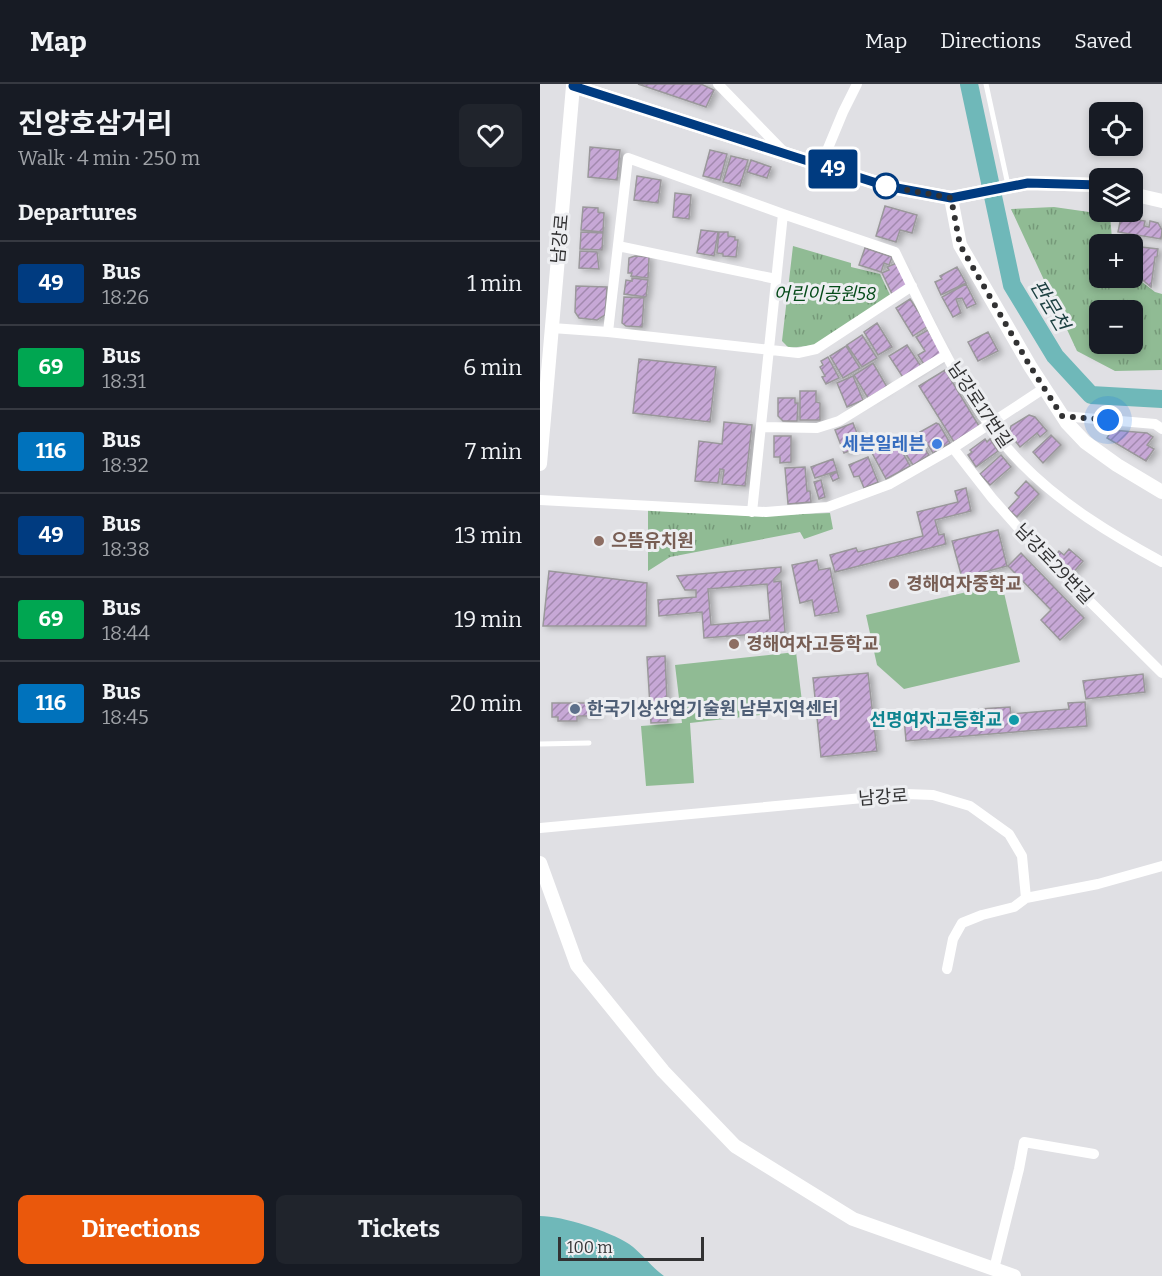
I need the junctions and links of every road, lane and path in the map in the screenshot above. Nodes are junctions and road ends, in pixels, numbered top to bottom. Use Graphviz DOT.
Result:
graph roads {
  1 [pos="718,84"];
  2 [pos="857,84"];
  3 [pos="986,84"];
  4 [pos="574,85"];
  5 [pos="784,153"];
  6 [pos="821,165"];
  7 [pos="1089,185"];
  8 [pos="1008,187"];
  9 [pos="956,197"];
  10 [pos="1143,197"];
  11 [pos="1162,201"];
  12 [pos="783,214"];
  13 [pos="618,246"];
  14 [pos="776,279"];
  15 [pos="912,286"];
  16 [pos="552,328"];
  17 [pos="609,332"];
  18 [pos="769,350"];
  19 [pos="946,355"];
  20 [pos="1043,389"];
  21 [pos="1062,416"];
  22 [pos="989,424"];
  23 [pos="761,427"];
  24 [pos="1162,429"];
  25 [pos="953,448"];
  26 [pos="540,464"];
  27 [pos="1162,492"];
  28 [pos="540,500"];
  29 [pos="752,512"];
  30 [pos="1162,562"];
  31 [pos="1162,673"];
  32 [pos="589,743"];
  33 [pos="540,744"];
  34 [pos="540,828"];
  35 [pos="540,863"];
  36 [pos="1162,866"];
  37 [pos="1026,898"];
  38 [pos="947,969"];
  39 [pos="1094,1154"];
  40 [pos="994,1269"];
  41 [pos="1014,1276"];
  1 -- 5 [label="street"];
  2 -- 6 [label="street"];
  3 -- 8 [label="lane"];
  4 -- 5 [label="street"];
  4 -- 16 [label="street, 남강로"];
  5 -- 6 [label="street"];
  6 -- 9 [label="street"];
  7 -- 8 [label="street"];
  8 -- 9 [label="street"];
  9 -- 20 [label="street"];
  10 -- 11 [label="street"];
  12 -- 13 [label="street, 남강로17번길"];
  12 -- 14 [label="street"];
  12 -- 15 [label="street, 남강로17번길"];
  13 -- 14 [label="street"];
  13 -- 17 [label="street, 남강로17번길"];
  14 -- 18 [label="street"];
  15 -- 18 [label="street"];
  15 -- 19 [label="street, 남강로17번길"];
  16 -- 17 [label="street"];
  16 -- 26 [label="street, 남강로"];
  17 -- 18 [label="street"];
  18 -- 23 [label="street"];
  19 -- 22 [label="street, 남강로17번길"];
  19 -- 23 [label="street"];
  20 -- 21 [label="street"];
  20 -- 22 [label="street"];
  21 -- 24 [label="street"];
  21 -- 27 [label="street"];
  22 -- 25 [label="street"];
  22 -- 30 [label="street, 남강로17번길"];
  23 -- 29 [label="street"];
  25 -- 29 [label="street"];
  25 -- 31 [label="street, 남강로29번길"];
  28 -- 29 [label="street"];
  32 -- 33 [label="lane"];
  34 -- 37 [label="street, 남강로"];
  35 -- 40 [label="street"];
  36 -- 37 [label="street"];
  37 -- 38 [label="street"];
  39 -- 40 [label="street"];
  40 -- 41 [label="street"];
}
